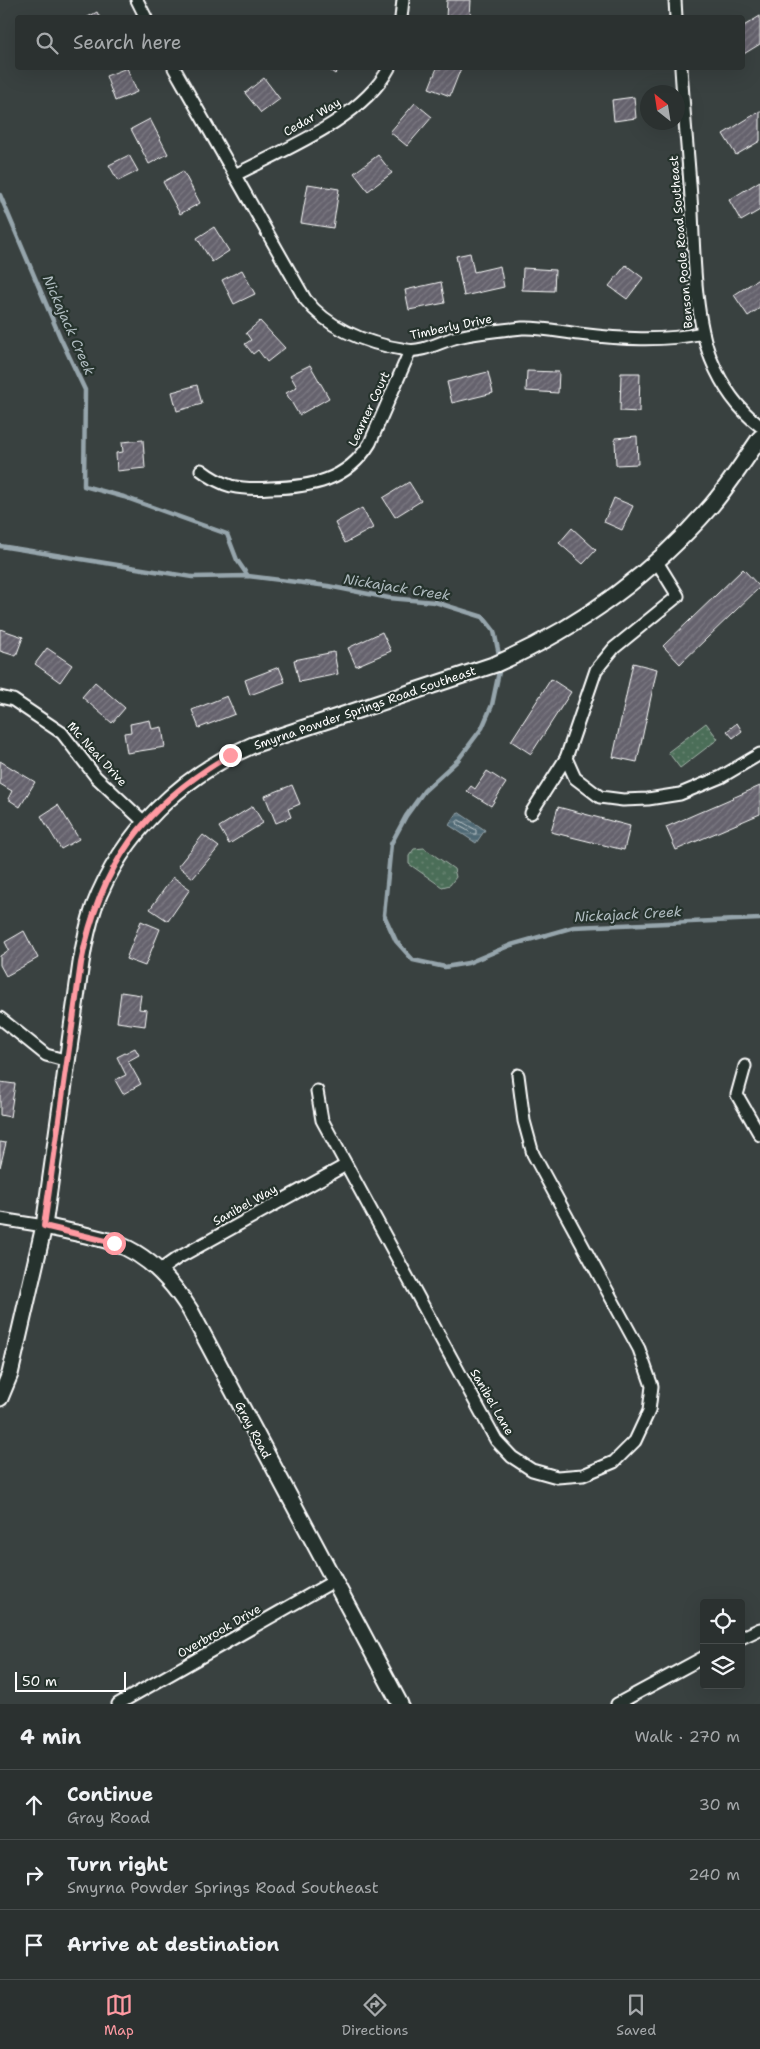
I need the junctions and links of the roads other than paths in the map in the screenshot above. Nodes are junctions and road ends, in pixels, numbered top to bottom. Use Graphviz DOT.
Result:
graph roads {
  1 [pos="137,0"];
  2 [pos="403,0"];
  3 [pos="675,0"];
  4 [pos="144,15"];
  5 [pos="401,15"];
  6 [pos="676,15"];
  7 [pos="175,70"];
  8 [pos="388,70"];
  9 [pos="681,70"];
  10 [pos="235,175"];
  11 [pos="703,333"];
  12 [pos="410,351"];
  13 [pos="760,426"];
  14 [pos="760,438"];
  15 [pos="200,470"];
  16 [pos="657,562"];
  17 [pos="0,697"];
  18 [pos="760,754"];
  19 [pos="566,758"];
  20 [pos="531,813"];
  21 [pos="144,822"];
  22 [pos="0,1018"];
  23 [pos="68,1060"];
  24 [pos="744,1066"];
  25 [pos="518,1075"];
  26 [pos="317,1091"];
  27 [pos="760,1135"];
  28 [pos="346,1165"];
  29 [pos="0,1219"];
  30 [pos="44,1226"];
  31 [pos="160,1271"];
  32 [pos="0,1398"];
  33 [pos="334,1581"];
  34 [pos="760,1629"];
  35 [pos="745,1636"];
  36 [pos="700,1659"];
  37 [pos="118,1704"];
  38 [pos="400,1704"];
  39 [pos="617,1704"];
  1 -- 4 [label="street"];
  2 -- 5 [label="street"];
  3 -- 6 [label="street"];
  7 -- 10 [label="street, Timberly Drive"];
  8 -- 10 [label="street, Cedar Way"];
  9 -- 11 [label="street, Benson Poole Road Southeast"];
  10 -- 12 [label="street, Timberly Drive"];
  11 -- 12 [label="street, Timberly Drive"];
  11 -- 13 [label="street, Benson Poole Road Southeast"];
  12 -- 15 [label="street, Learner Court"];
  14 -- 16 [label="street, Smyrna Powder Springs Road Southeast"];
  16 -- 19 [label="street"];
  16 -- 21 [label="street, Smyrna Powder Springs Road Southeast"];
  17 -- 21 [label="street, Mc Neal Drive"];
  18 -- 19 [label="street"];
  19 -- 20 [label="street"];
  21 -- 23 [label="street, Smyrna Powder Springs Road Southeast"];
  22 -- 23 [label="street"];
  23 -- 30 [label="street, Smyrna Powder Springs Road Southeast"];
  24 -- 27 [label="street"];
  25 -- 28 [label="street, Sanibel Lane"];
  26 -- 28 [label="street, Sanibel Lane"];
  28 -- 31 [label="street, Sanibel Way"];
  29 -- 30 [label="street"];
  30 -- 31 [label="street, Gray Road"];
  30 -- 32 [label="street, Smyrna Powder Springs Road Southeast"];
  31 -- 33 [label="street, Gray Road"];
  33 -- 37 [label="street, Overbrook Drive"];
  33 -- 38 [label="street, Gray Road"];
  34 -- 35 [label="street"];
  36 -- 39 [label="street"];
}
